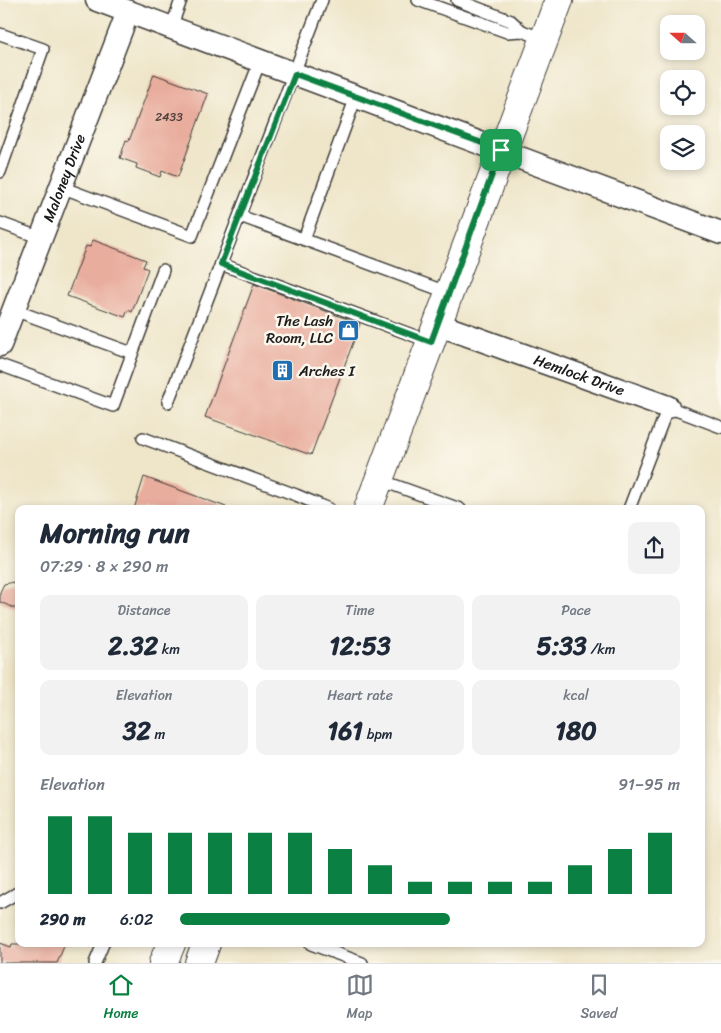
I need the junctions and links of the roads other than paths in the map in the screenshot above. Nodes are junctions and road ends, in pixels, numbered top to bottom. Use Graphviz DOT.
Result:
graph roads {
  1 [pos="97,0"];
  2 [pos="182,0"];
  3 [pos="322,0"];
  4 [pos="418,0"];
  5 [pos="457,0"];
  6 [pos="559,0"];
  7 [pos="128,12"];
  8 [pos="171,28"];
  9 [pos="0,34"];
  10 [pos="533,35"];
  11 [pos="260,61"];
  12 [pos="295,74"];
  13 [pos="356,98"];
  14 [pos="501,150"];
  15 [pos="0,172"];
  16 [pos="61,187"];
  17 [pos="240,216"];
  18 [pos="0,223"];
  19 [pos="721,233"];
  20 [pos="41,238"];
  21 [pos="304,239"];
  22 [pos="221,264"];
  23 [pos="162,270"];
  24 [pos="449,293"];
  25 [pos="14,310"];
  26 [pos="434,333"];
  27 [pos="0,345"];
  28 [pos="132,353"];
  29 [pos="0,365"];
  30 [pos="168,402"];
  31 [pos="668,407"];
  32 [pos="721,427"];
  33 [pos="143,438"];
  34 [pos="380,480"];
  35 [pos="320,505"];
  36 [pos="370,505"];
  37 [pos="449,505"];
  38 [pos="631,505"];
  39 [pos="15,894"];
  40 [pos="0,903"];
  41 [pos="102,947"];
  42 [pos="170,947"];
  43 [pos="205,947"];
  44 [pos="319,947"];
  45 [pos="95,963"];
  46 [pos="163,963"];
  47 [pos="198,963"];
  48 [pos="362,963"];
  1 -- 7 [label="street"];
  2 -- 8 [label="lane"];
  3 -- 12 [label="lane"];
  4 -- 10 [label="lane"];
  5 -- 10 [label="lane"];
  6 -- 10 [label="main road"];
  7 -- 8 [label="street"];
  7 -- 16 [label="street, Maloney Drive"];
  8 -- 11 [label="street"];
  9 -- 15 [label="lane"];
  10 -- 14 [label="main road"];
  11 -- 12 [label="street"];
  11 -- 16 [label="lane"];
  12 -- 13 [label="street"];
  12 -- 17 [label="lane"];
  13 -- 14 [label="street"];
  13 -- 21 [label="lane"];
  14 -- 19 [label="street"];
  14 -- 24 [label="main road"];
  16 -- 20 [label="street, Maloney Drive"];
  17 -- 21 [label="lane"];
  17 -- 22 [label="lane"];
  18 -- 20 [label="lane"];
  20 -- 25 [label="street, Maloney Drive"];
  21 -- 24 [label="lane"];
  22 -- 26 [label="lane"];
  22 -- 30 [label="lane"];
  23 -- 28 [label="lane"];
  24 -- 26 [label="main road"];
  25 -- 27 [label="street, Maloney Drive"];
  25 -- 28 [label="lane"];
  26 -- 31 [label="street, Hemlock Drive"];
  26 -- 34 [label="main road"];
  28 -- 29 [label="lane"];
  31 -- 32 [label="lane, Hemlock Drive"];
  31 -- 38 [label="lane"];
  33 -- 35 [label="lane"];
  34 -- 36 [label="main road"];
  34 -- 37 [label="lane"];
  39 -- 40 [label="lane"];
  41 -- 45 [label="lane"];
  42 -- 46 [label="main road"];
  43 -- 47 [label="main road"];
  44 -- 48 [label="lane"];
}
